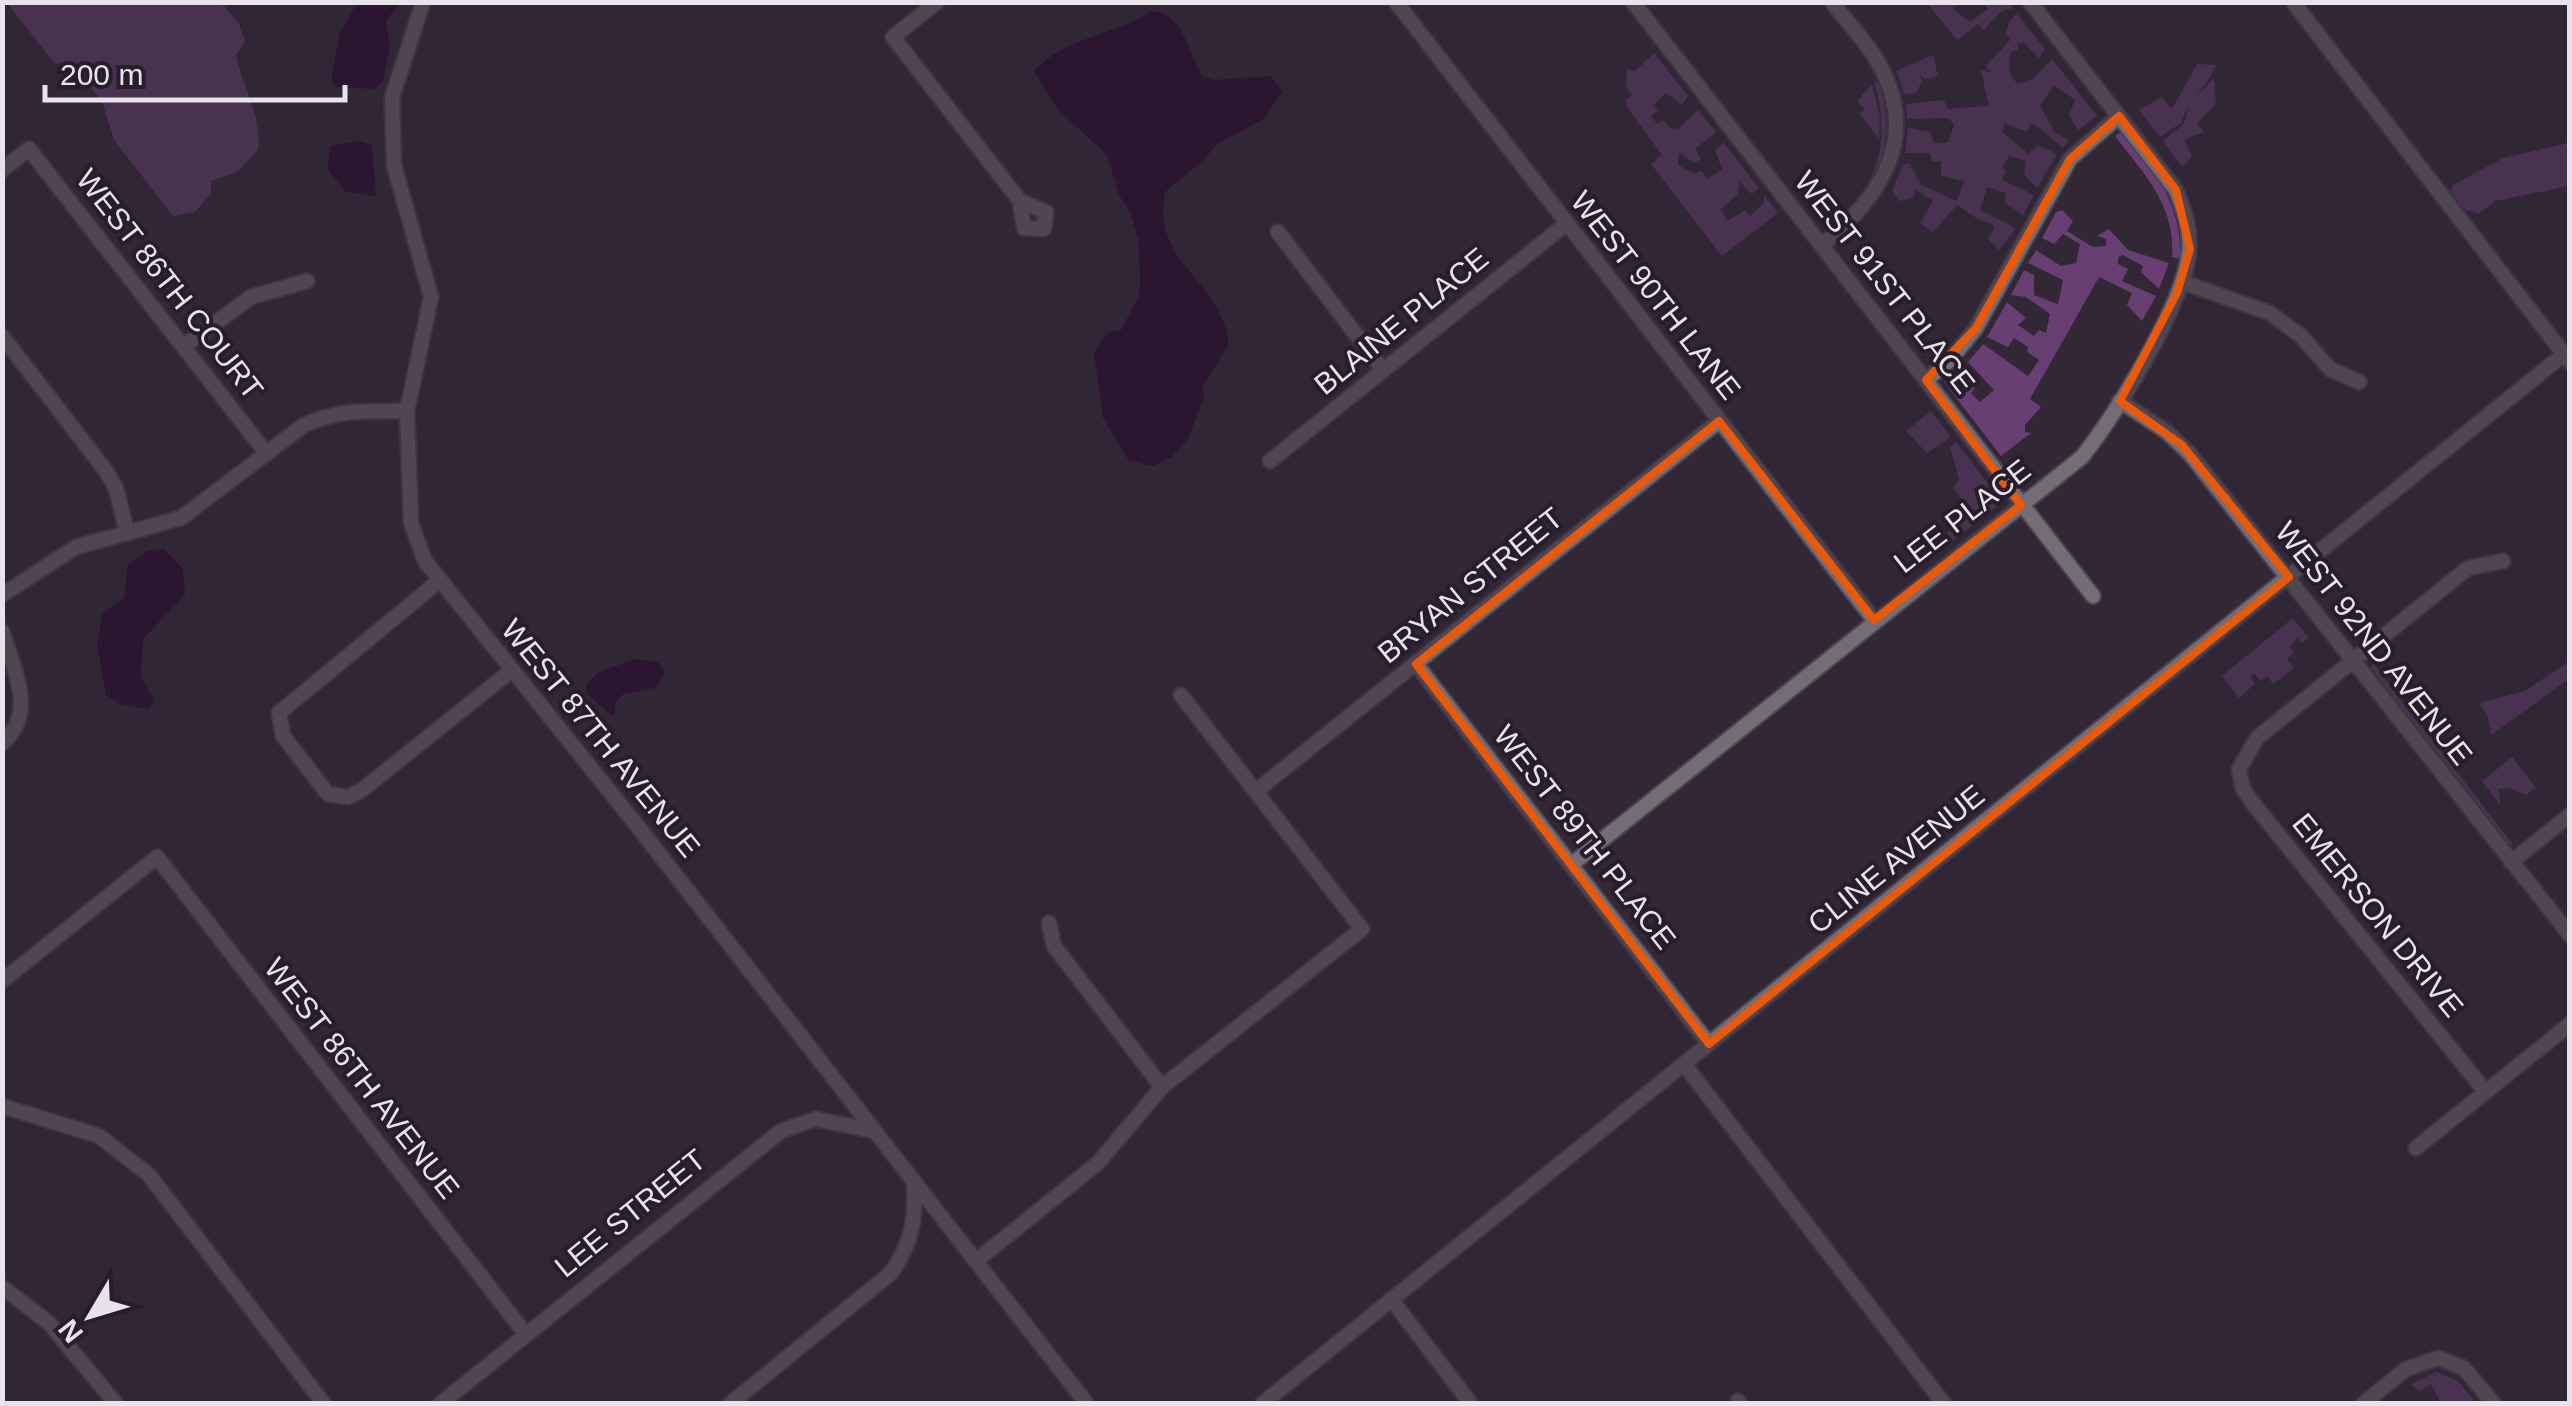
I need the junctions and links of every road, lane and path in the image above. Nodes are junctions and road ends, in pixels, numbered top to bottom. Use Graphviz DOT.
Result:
graph roads {
  1 [pos="422,2"];
  2 [pos="936,2"];
  3 [pos="1396,2"];
  4 [pos="1633,2"];
  5 [pos="1832,2"];
  6 [pos="2293,2"];
  7 [pos="2034,4"];
  8 [pos="2119,116"];
  9 [pos="2,170"];
  10 [pos="1020,201"];
  11 [pos="1566,224"];
  12 [pos="1278,232"];
  13 [pos="1822,245"];
  14 [pos="307,281"];
  15 [pos="2182,282"];
  16 [pos="2,336"];
  17 [pos="184,346"];
  18 [pos="2566,358"];
  19 [pos="1383,370"];
  20 [pos="1926,380"];
  21 [pos="2360,382"];
  22 [pos="2120,401"];
  23 [pos="407,411"];
  24 [pos="1719,420"];
  25 [pos="267,454"];
  26 [pos="1270,462"];
  27 [pos="2021,505"];
  28 [pos="127,533"];
  29 [pos="2502,561"];
  30 [pos="2289,577"];
  31 [pos="439,581"];
  32 [pos="2,595"];
  33 [pos="2093,596"];
  34 [pos="1874,620"];
  35 [pos="2,631"];
  36 [pos="2355,659"];
  37 [pos="1416,664"];
  38 [pos="512,670"];
  39 [pos="1181,695"];
  40 [pos="2,743"];
  41 [pos="1256,791"];
  42 [pos="2570,814"];
  43 [pos="2511,862"];
  44 [pos="1572,864"];
  45 [pos="1049,923"];
  46 [pos="2570,935"];
  47 [pos="2,981"];
  48 [pos="2570,1024"];
  49 [pos="1709,1044"];
  50 [pos="1684,1064"];
  51 [pos="1162,1086"];
  52 [pos="2485,1091"];
  53 [pos="2,1106"];
  54 [pos="875,1131"];
  55 [pos="2416,1148"];
  56 [pos="914,1182"];
  57 [pos="976,1261"];
  58 [pos="2,1288"];
  59 [pos="1391,1299"];
  60 [pos="524,1332"];
  61 [pos="116,1404"];
  62 [pos="324,1404"];
  63 [pos="440,1404"];
  64 [pos="730,1404"];
  65 [pos="1087,1404"];
  66 [pos="1262,1404"];
  67 [pos="1472,1404"];
  68 [pos="1944,1404"];
  69 [pos="2363,1404"];
  70 [pos="2494,1404"];
  1 -- 23 [label="street, WEST 87TH AVENUE"];
  2 -- 10 [label="street"];
  3 -- 11 [label="street, WEST 90TH LANE"];
  4 -- 13 [label="street, WEST 91ST PLACE"];
  5 -- 13 [label="street"];
  6 -- 18 [label="street"];
  7 -- 8 [label="street, LEE PLACE"];
  8 -- 15 [label="street, LEE PLACE"];
  8 -- 20 [label="street"];
  9 -- 17 [label="street, WEST 86TH COURT"];
  11 -- 19 [label="street, BLAINE PLACE"];
  11 -- 24 [label="street, WEST 90TH LANE"];
  12 -- 19 [label="street"];
  13 -- 20 [label="street, WEST 91ST PLACE"];
  14 -- 17 [label="street"];
  15 -- 21 [label="street"];
  15 -- 22 [label="street, LEE PLACE"];
  16 -- 28 [label="street"];
  17 -- 25 [label="street, WEST 86TH COURT"];
  18 -- 30 [label="street, CLINE AVENUE"];
  19 -- 26 [label="street, BLAINE PLACE"];
  20 -- 27 [label="street, WEST 91ST PLACE"];
  22 -- 27 [label="street, LEE PLACE"];
  22 -- 30 [label="street, WEST 92ND AVENUE"];
  23 -- 25 [label="street"];
  23 -- 31 [label="street, WEST 87TH AVENUE"];
  24 -- 34 [label="street, WEST 90TH LANE"];
  24 -- 37 [label="street, BRYAN STREET"];
  25 -- 28 [label="street"];
  27 -- 33 [label="street, WEST 91ST PLACE"];
  27 -- 34 [label="street, LEE PLACE"];
  28 -- 32 [label="street"];
  29 -- 36 [label="street"];
  30 -- 36 [label="street, WEST 92ND AVENUE"];
  30 -- 49 [label="street, CLINE AVENUE"];
  31 -- 38 [label="street, WEST 87TH AVENUE"];
  31 -- 38 [label="street"];
  34 -- 44 [label="street, LEE PLACE"];
  35 -- 40 [label="street"];
  36 -- 43 [label="street, WEST 92ND AVENUE"];
  36 -- 52 [label="street, EMERSON DRIVE"];
  37 -- 41 [label="street, BRYAN STREET"];
  37 -- 44 [label="street, WEST 89TH PLACE"];
  38 -- 54 [label="street, WEST 87TH AVENUE"];
  39 -- 41 [label="street"];
  41 -- 51 [label="street"];
  42 -- 43 [label="street"];
  43 -- 46 [label="street, WEST 92ND AVENUE"];
  44 -- 49 [label="street, WEST 89TH PLACE"];
  45 -- 51 [label="street"];
  47 -- 60 [label="street, WEST 86TH AVENUE"];
  48 -- 52 [label="street"];
  49 -- 50 [label="street, CLINE AVENUE"];
  50 -- 59 [label="street, CLINE AVENUE"];
  50 -- 68 [label="street"];
  51 -- 57 [label="street"];
  52 -- 55 [label="street"];
  53 -- 62 [label="street"];
  54 -- 56 [label="street, WEST 87TH AVENUE"];
  54 -- 60 [label="street, LEE STREET"];
  56 -- 57 [label="street, WEST 87TH AVENUE"];
  56 -- 64 [label="street"];
  57 -- 65 [label="street, WEST 87TH AVENUE"];
  58 -- 61 [label="street"];
  59 -- 66 [label="street, CLINE AVENUE"];
  59 -- 67 [label="street"];
  60 -- 63 [label="street, LEE STREET"];
  69 -- 70 [label="street"];
}
